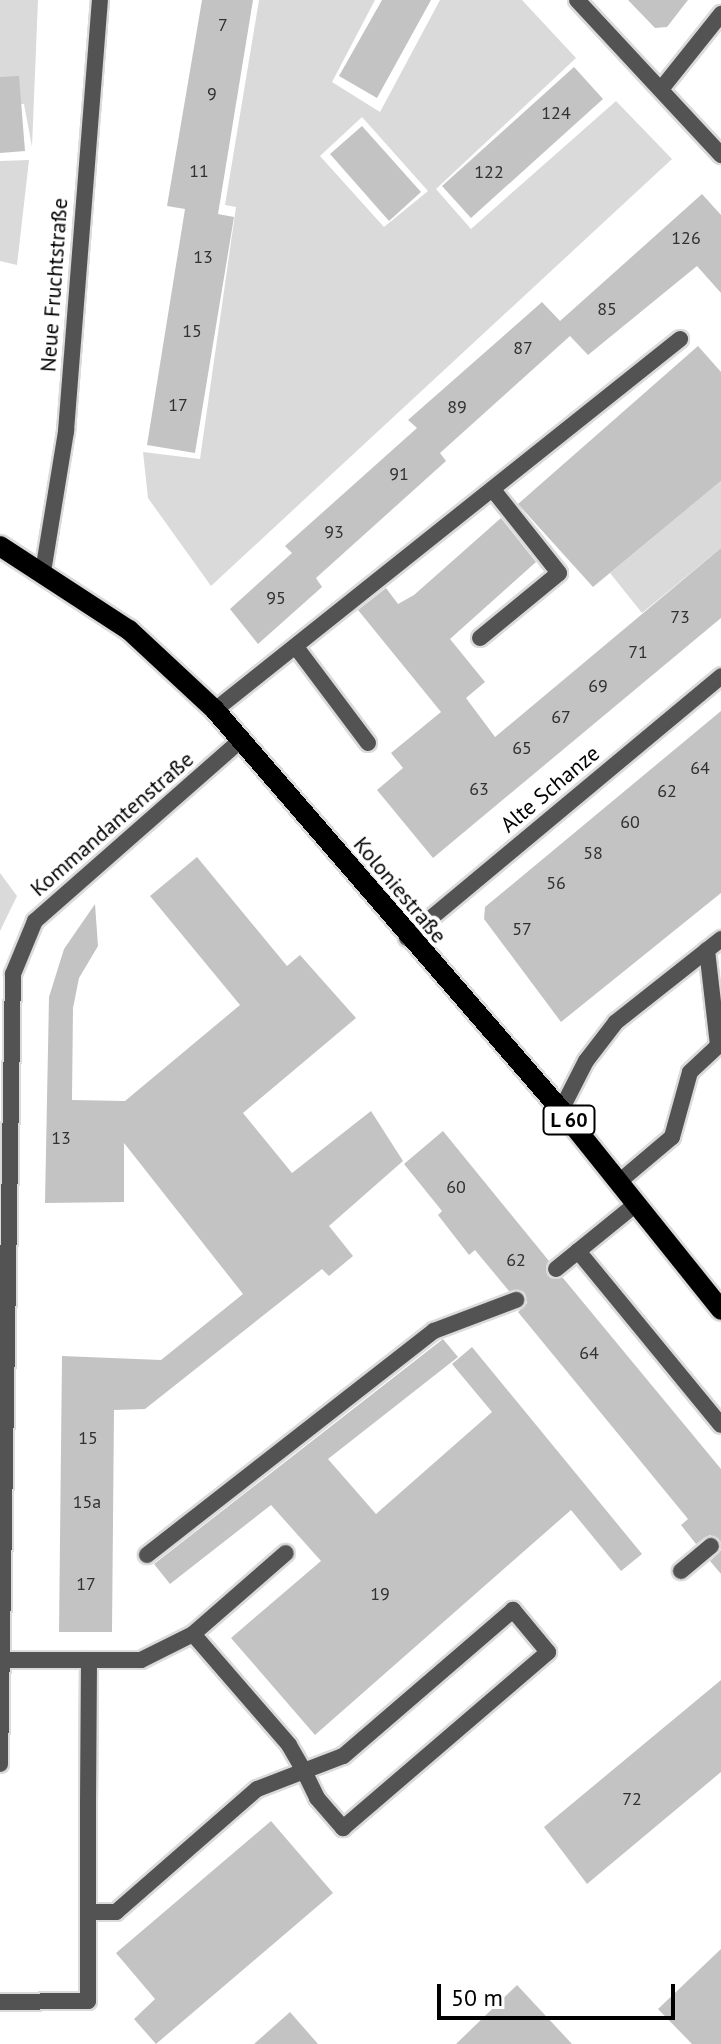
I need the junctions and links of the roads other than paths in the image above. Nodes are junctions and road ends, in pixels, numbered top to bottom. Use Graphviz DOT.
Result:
graph roads {
  1 [pos="100,0"];
  2 [pos="577,0"];
  3 [pos="721,14"];
  4 [pos="662,88"];
  5 [pos="721,155"];
  6 [pos="680,339"];
  7 [pos="494,491"];
  8 [pos="0,546"];
  9 [pos="43,572"];
  10 [pos="480,638"];
  11 [pos="296,647"];
  12 [pos="721,676"];
  13 [pos="215,710"];
  14 [pos="242,739"];
  15 [pos="368,743"];
  16 [pos="407,938"];
  17 [pos="721,939"];
  18 [pos="707,950"];
  19 [pos="720,1044"];
  20 [pos="561,1110"];
  21 [pos="620,1181"];
  22 [pos="636,1204"];
  23 [pos="578,1251"];
  24 [pos="556,1269"];
  25 [pos="516,1300"];
  26 [pos="721,1310"];
  27 [pos="721,1425"];
  28 [pos="711,1546"];
  29 [pos="286,1553"];
  30 [pos="147,1555"];
  31 [pos="681,1571"];
  32 [pos="193,1634"];
  33 [pos="1,1660"];
  34 [pos="89,1660"];
  35 [pos="0,1764"];
  36 [pos="304,1771"];
  37 [pos="88,1912"];
  38 [pos="0,2002"];
  1 -- 9 [label="street, Neue Fruchtstraße"];
  2 -- 4 [label="street"];
  3 -- 4 [label="street"];
  4 -- 5 [label="street"];
  6 -- 7 [label="street"];
  7 -- 10 [label="street"];
  7 -- 11 [label="street"];
  8 -- 9 [label="main road, Koloniestraße / L 60"];
  9 -- 13 [label="main road, Koloniestraße / L 60"];
  11 -- 13 [label="street"];
  11 -- 15 [label="street"];
  12 -- 16 [label="street, Alte Schanze"];
  13 -- 14 [label="main road, Koloniestraße / L 60"];
  14 -- 16 [label="main road, Koloniestraße / L 60"];
  14 -- 33 [label="street, Kommandantenstraße"];
  16 -- 20 [label="main road, Koloniestraße / L 60"];
  17 -- 18 [label="street"];
  18 -- 19 [label="street"];
  18 -- 20 [label="street"];
  19 -- 21 [label="street"];
  20 -- 21 [label="main road, Koloniestraße / L 60"];
  21 -- 22 [label="main road, Koloniestraße / L 60"];
  22 -- 23 [label="street"];
  22 -- 26 [label="main road, Koloniestraße / L 60"];
  23 -- 24 [label="street"];
  23 -- 27 [label="street"];
  25 -- 30 [label="street"];
  28 -- 31 [label="street"];
  29 -- 32 [label="street"];
  32 -- 34 [label="street"];
  32 -- 36 [label="street"];
  33 -- 34 [label="street"];
  33 -- 35 [label="street, Kommandantenstraße"];
  34 -- 37 [label="street"];
  36 -- 36 [label="street"];
  36 -- 37 [label="street"];
  37 -- 38 [label="street"];
}
